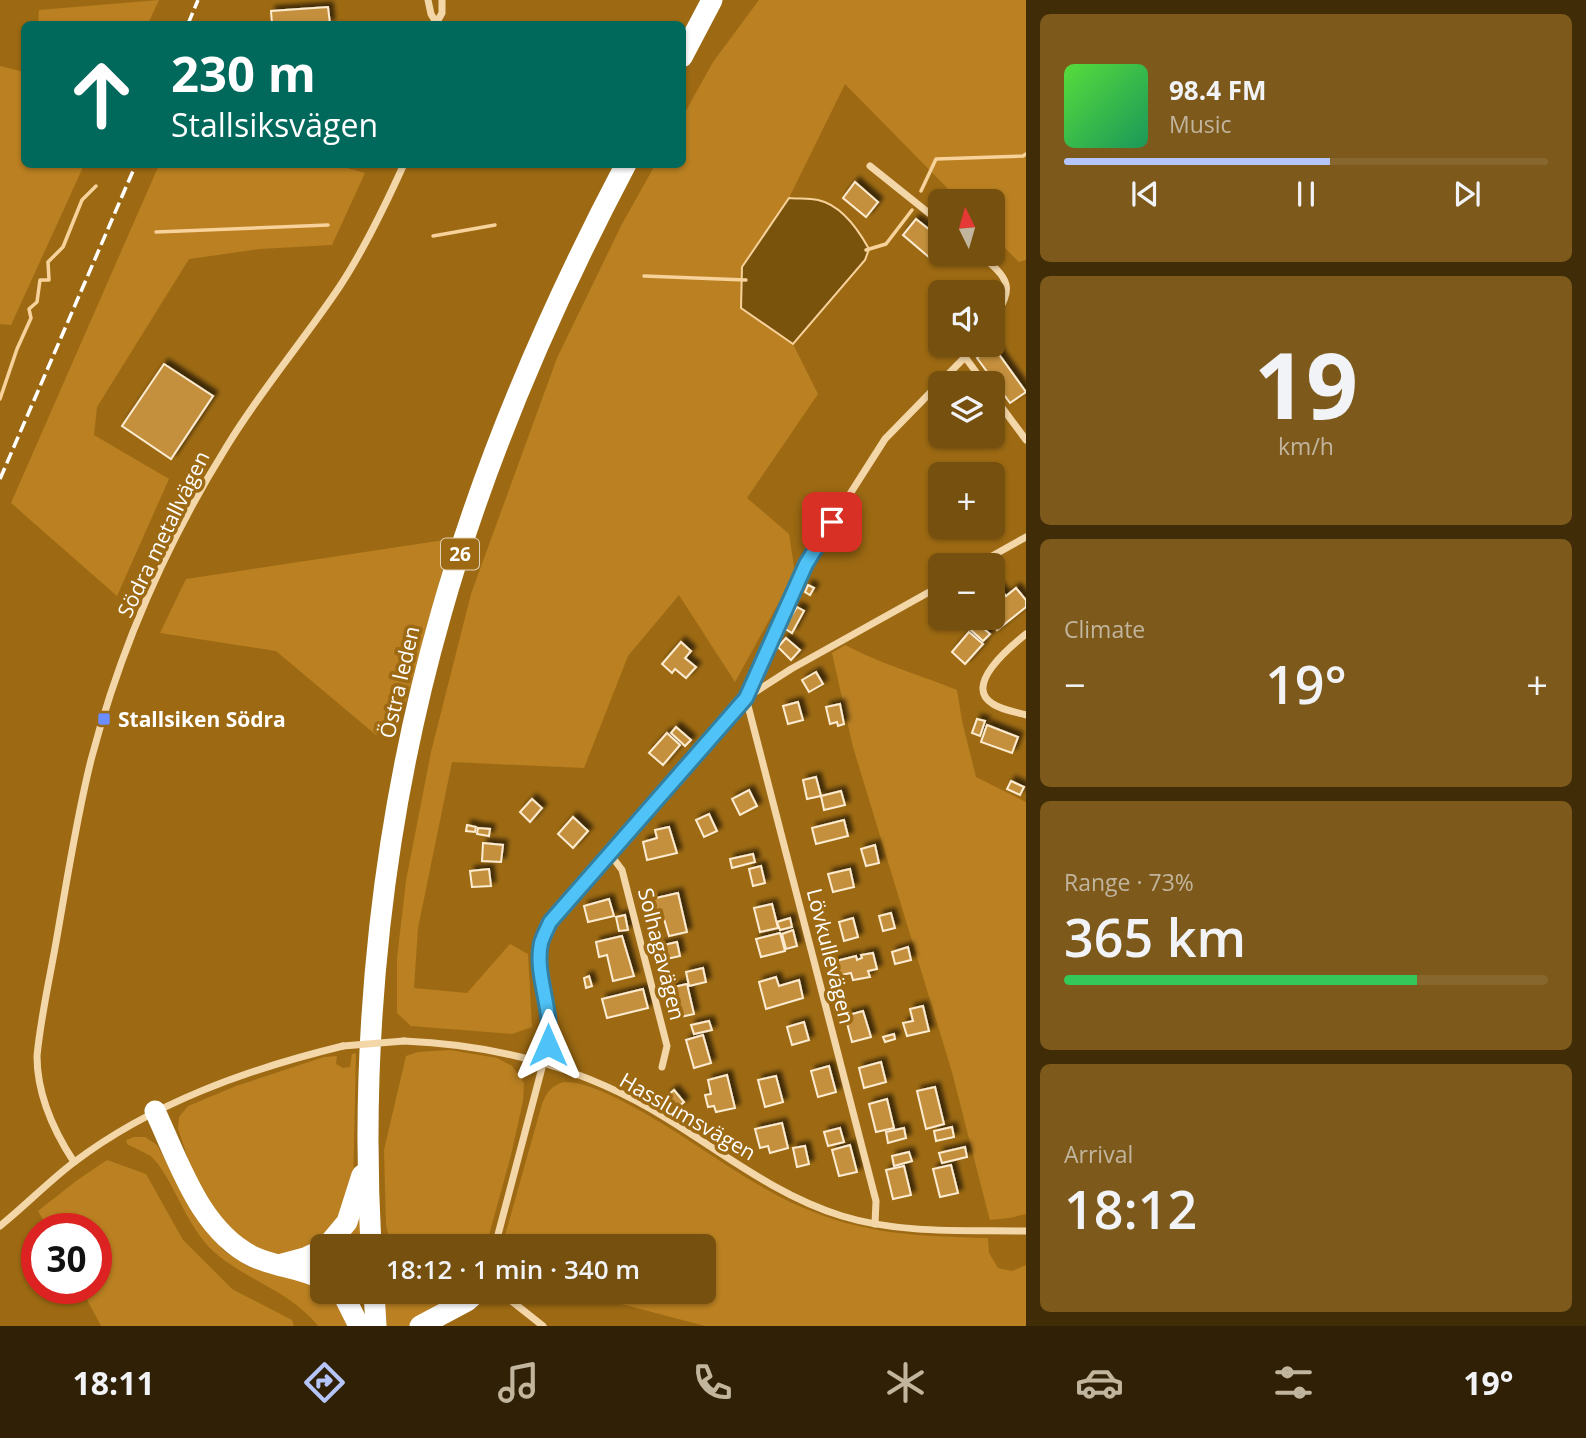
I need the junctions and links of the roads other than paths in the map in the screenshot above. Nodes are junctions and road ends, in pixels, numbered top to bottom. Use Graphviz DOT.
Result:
graph roads {
  1 [pos="428,0"];
  2 [pos="442,0"];
  3 [pos="712,0"];
  4 [pos="436,21"];
  5 [pos="438,21"];
  6 [pos="686,49"];
  7 [pos="870,166"];
  8 [pos="402,168"];
  9 [pos="624,168"];
  10 [pos="928,212"];
  11 [pos="1005,282"];
  12 [pos="1005,303"];
  13 [pos="965,357"];
  14 [pos="975,371"];
  15 [pos="1005,412"];
  16 [pos="1026,440"];
  17 [pos="1026,537"];
  18 [pos="997,553"];
  19 [pos="928,593"];
  20 [pos="1026,634"];
  21 [pos="746,698"];
  22 [pos="1026,715"];
  23 [pos="610,854"];
  24 [pos="544,1062"];
  25 [pos="662,1067"];
  26 [pos="181,1087"];
  27 [pos="186,1096"];
  28 [pos="155,1111"];
  29 [pos="368,1153"];
  30 [pos="74,1162"];
  31 [pos="875,1224"];
  32 [pos="0,1226"];
  33 [pos="1026,1231"];
  34 [pos="337,1234"];
  35 [pos="374,1234"];
  36 [pos="498,1234"];
  37 [pos="310,1256"];
  38 [pos="277,1265"];
  39 [pos="310,1275"];
  40 [pos="348,1304"];
  41 [pos="375,1304"];
  42 [pos="461,1304"];
  43 [pos="515,1304"];
  44 [pos="359,1326"];
  45 [pos="376,1326"];
  46 [pos="420,1326"];
  47 [pos="543,1326"];
  1 -- 4 [label="street"];
  2 -- 5 [label="street"];
  3 -- 6 [label="highway"];
  7 -- 10 [label="street"];
  8 -- 30 [label="street, Södra metallvägen"];
  9 -- 29 [label="highway, Östra leden / 26"];
  11 -- 12 [label="street"];
  13 -- 14 [label="street"];
  13 -- 21 [label="street"];
  15 -- 16 [label="street"];
  17 -- 18 [label="street"];
  19 -- 21 [label="street"];
  20 -- 22 [label="street"];
  21 -- 23 [label="street"];
  21 -- 31 [label="street, Lövkullevägen"];
  23 -- 24 [label="street"];
  23 -- 25 [label="street, Solhagavägen"];
  24 -- 27 [label="street, Hasslumsvägen, bridge"];
  24 -- 31 [label="street, Hasslumsvägen"];
  24 -- 36 [label="street"];
  26 -- 27 [label="street"];
  27 -- 28 [label="street, Hasslumsvägen"];
  28 -- 30 [label="street, Hasslumsvägen"];
  28 -- 38 [label="highway"];
  29 -- 34 [label="highway"];
  29 -- 35 [label="highway, Östra leden / 26"];
  30 -- 32 [label="street, Hasslumsvägen"];
  31 -- 33 [label="street, Hasslumsvägen"];
  37 -- 38 [label="highway"];
  38 -- 39 [label="highway"];
  40 -- 44 [label="highway"];
  41 -- 45 [label="highway"];
  42 -- 46 [label="highway"];
  43 -- 47 [label="street"];
}
